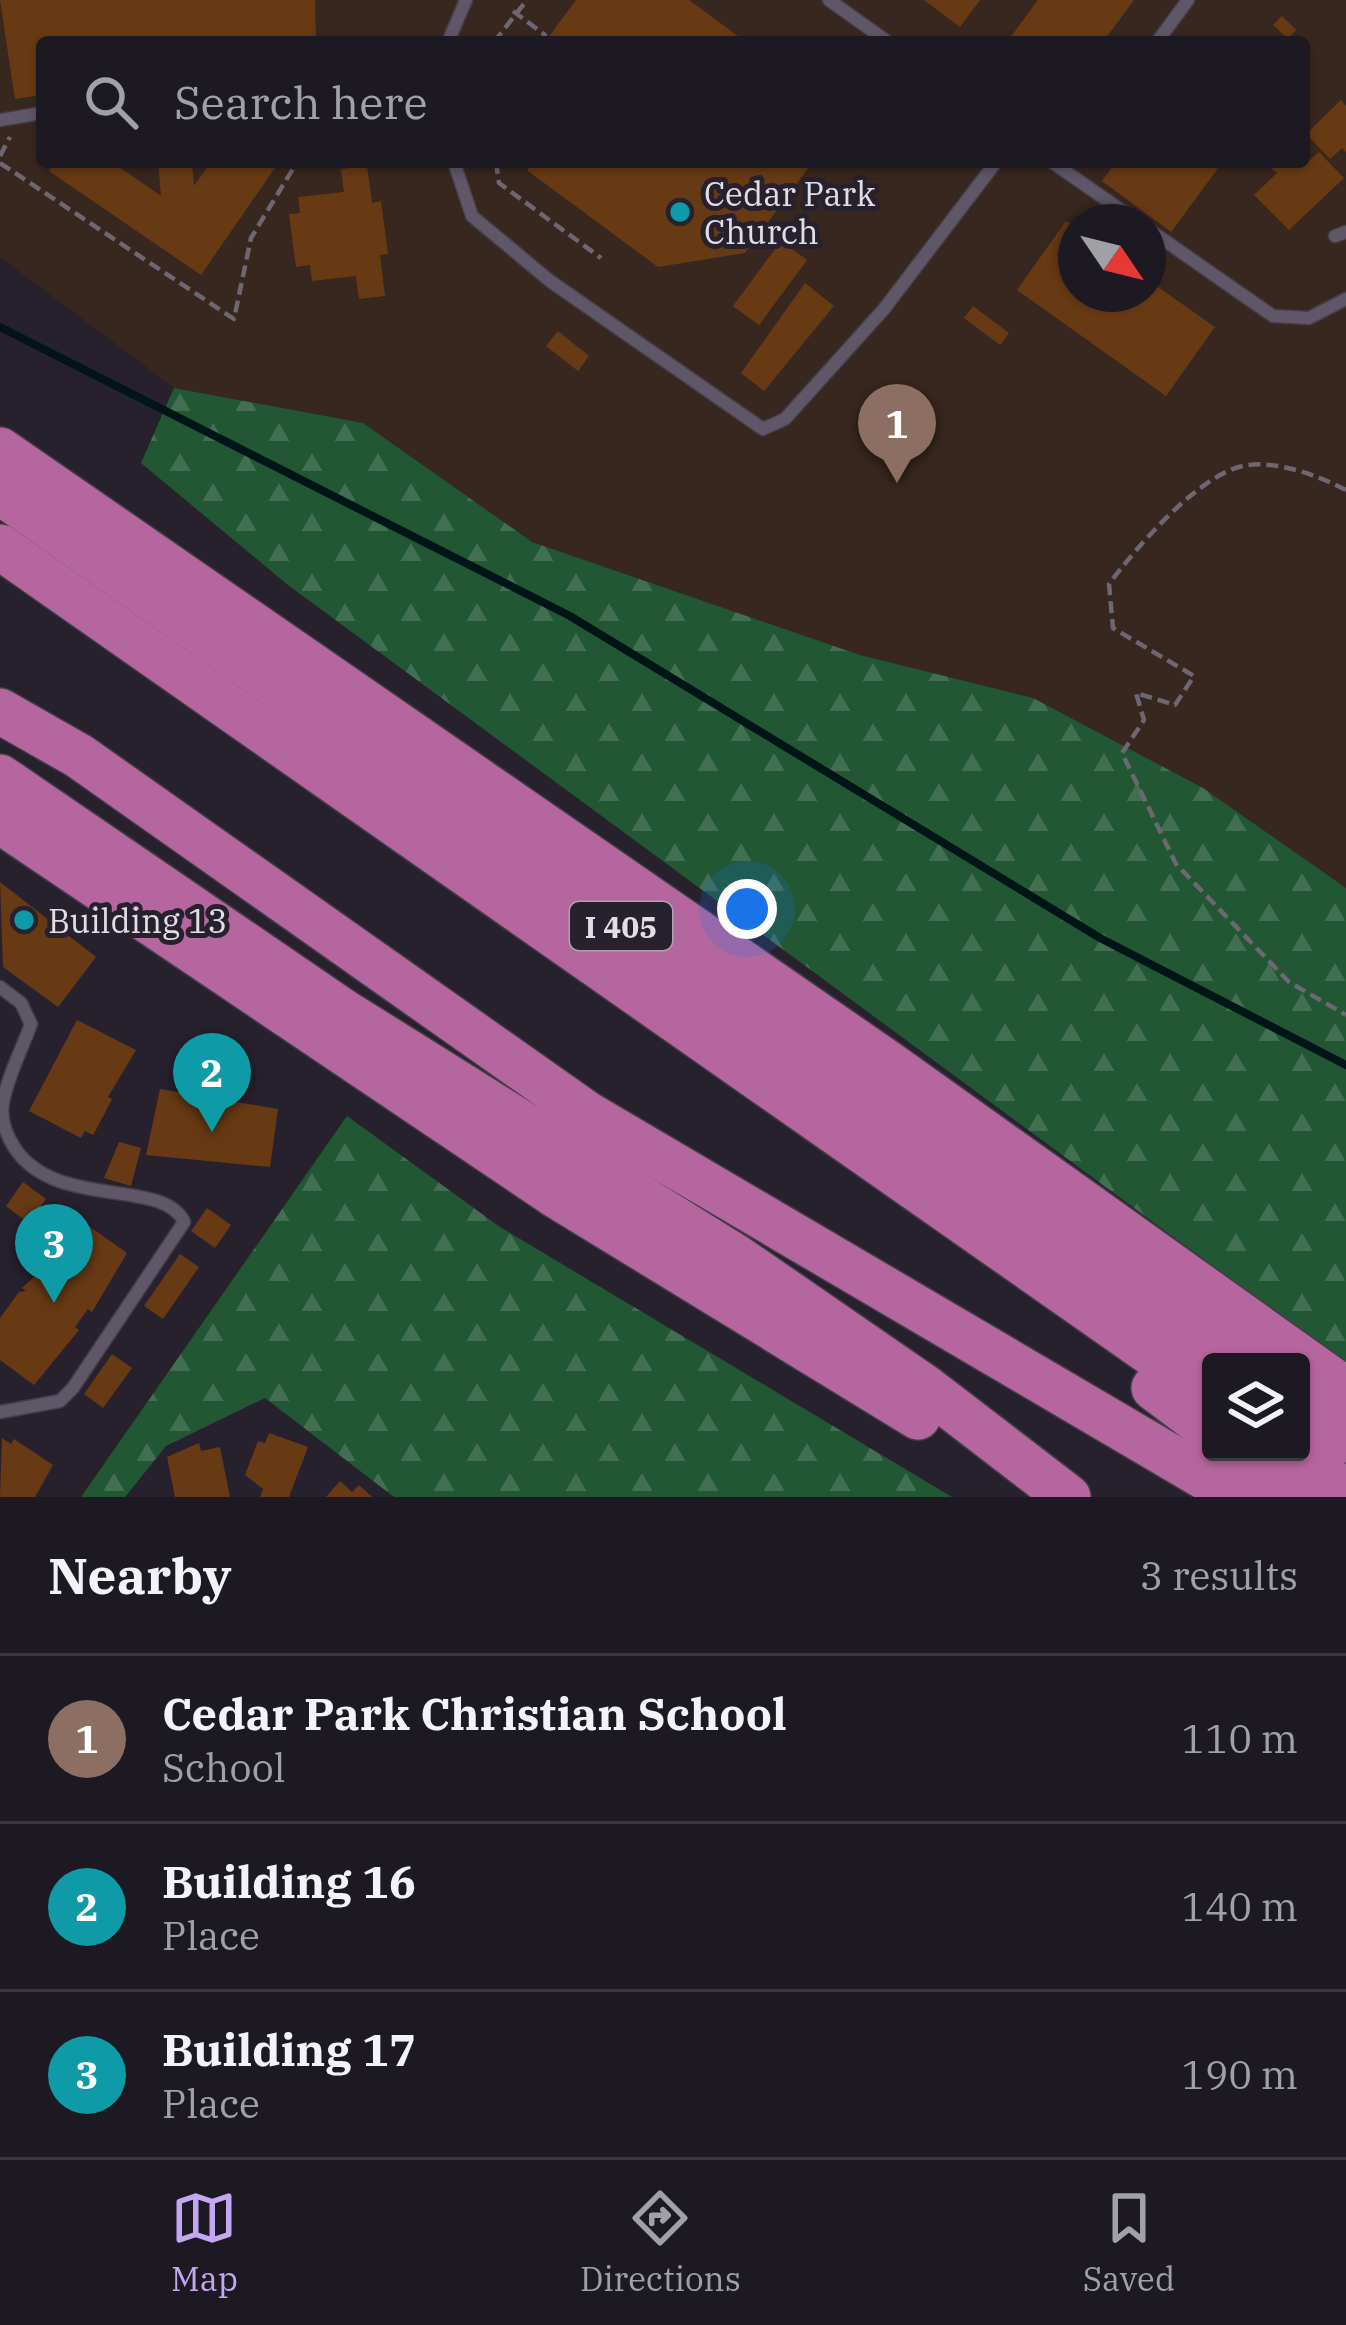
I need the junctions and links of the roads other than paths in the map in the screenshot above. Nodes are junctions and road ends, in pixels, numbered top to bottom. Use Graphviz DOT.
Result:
graph roads {
  1 [pos="466,0"];
  2 [pos="829,0"];
  3 [pos="1188,0"];
  4 [pos="451,36"];
  5 [pos="880,36"];
  6 [pos="1161,36"];
  7 [pos="36,114"];
  8 [pos="0,120"];
  9 [pos="456,168"];
  10 [pos="991,168"];
  11 [pos="1066,168"];
  12 [pos="1114,204"];
  13 [pos="1166,241"];
  14 [pos="1346,299"];
  15 [pos="0,428"];
  16 [pos="0,451"];
  17 [pos="0,492"];
  18 [pos="0,547"];
  19 [pos="0,583"];
  20 [pos="205,595"];
  21 [pos="12,717"];
  22 [pos="0,777"];
  23 [pos="0,821"];
  24 [pos="0,987"];
  25 [pos="1227,1353"];
  26 [pos="1202,1389"];
  27 [pos="1346,1390"];
  28 [pos="0,1412"];
  29 [pos="1310,1413"];
  30 [pos="1202,1425"];
  31 [pos="1346,1440"];
  32 [pos="1251,1461"];
  33 [pos="1303,1461"];
  34 [pos="1346,1492"];
  35 [pos="1049,1497"];
  36 [pos="1068,1497"];
  37 [pos="1239,1497"];
  38 [pos="1299,1497"];
  1 -- 4 [label="lane"];
  2 -- 5 [label="lane"];
  3 -- 6 [label="lane"];
  7 -- 8 [label="lane"];
  9 -- 10 [label="lane"];
  11 -- 12 [label="lane"];
  13 -- 14 [label="lane"];
  15 -- 20 [label="highway"];
  16 -- 20 [label="highway, I 405"];
  17 -- 25 [label="highway, I 405"];
  18 -- 26 [label="highway, I 405"];
  19 -- 30 [label="highway, I 405"];
  20 -- 27 [label="highway, I 405"];
  21 -- 37 [label="highway"];
  22 -- 36 [label="highway"];
  23 -- 35 [label="highway"];
  24 -- 28 [label="lane"];
  29 -- 31 [label="highway"];
  32 -- 38 [label="highway"];
  33 -- 34 [label="highway"];
}
